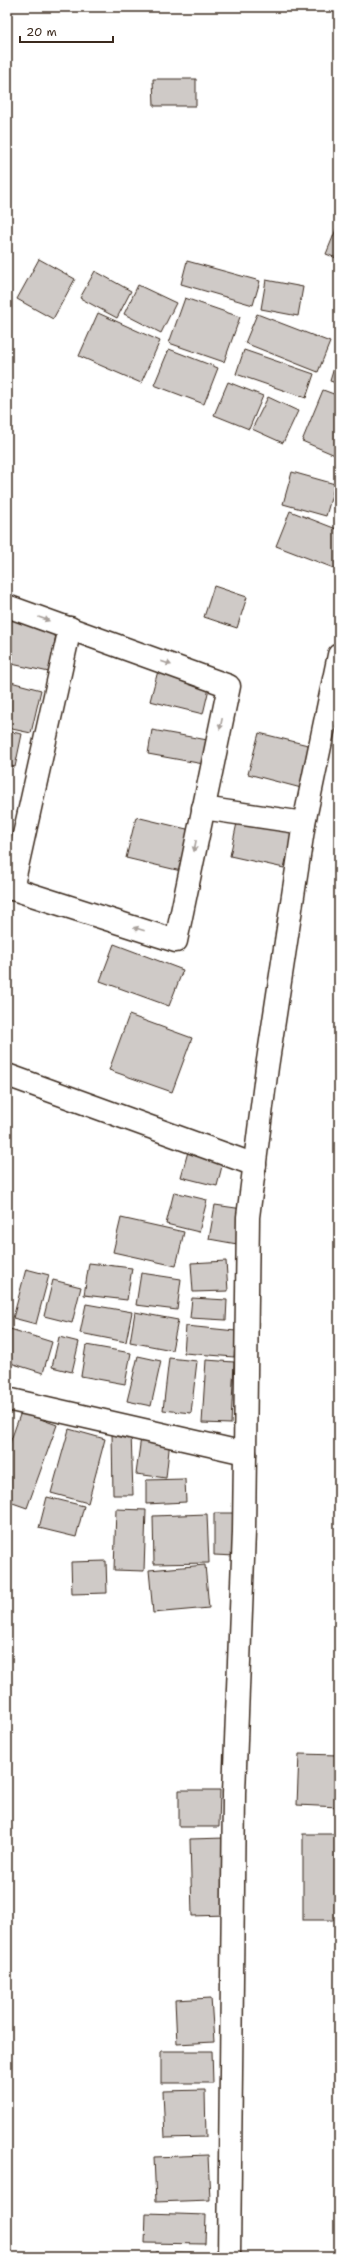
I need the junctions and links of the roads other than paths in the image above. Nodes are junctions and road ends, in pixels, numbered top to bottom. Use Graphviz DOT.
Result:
graph roads {
  1 [pos="7,606"];
  2 [pos="70,628"];
  3 [pos="339,655"];
  4 [pos="203,808"];
  5 [pos="304,823"];
  6 [pos="9,888"];
  7 [pos="7,1075"];
  8 [pos="255,1165"];
  9 [pos="7,1399"];
  10 [pos="244,1453"];
  11 [pos="229,2257"];
  1 -- 2 [label="street, one-way"];
  2 -- 4 [label="street, one-way"];
  2 -- 6 [label="street"];
  3 -- 5 [label="street"];
  4 -- 5 [label="street"];
  4 -- 6 [label="street, one-way"];
  5 -- 8 [label="street"];
  7 -- 8 [label="street"];
  8 -- 10 [label="street"];
  9 -- 10 [label="street"];
  10 -- 11 [label="street"];
}
